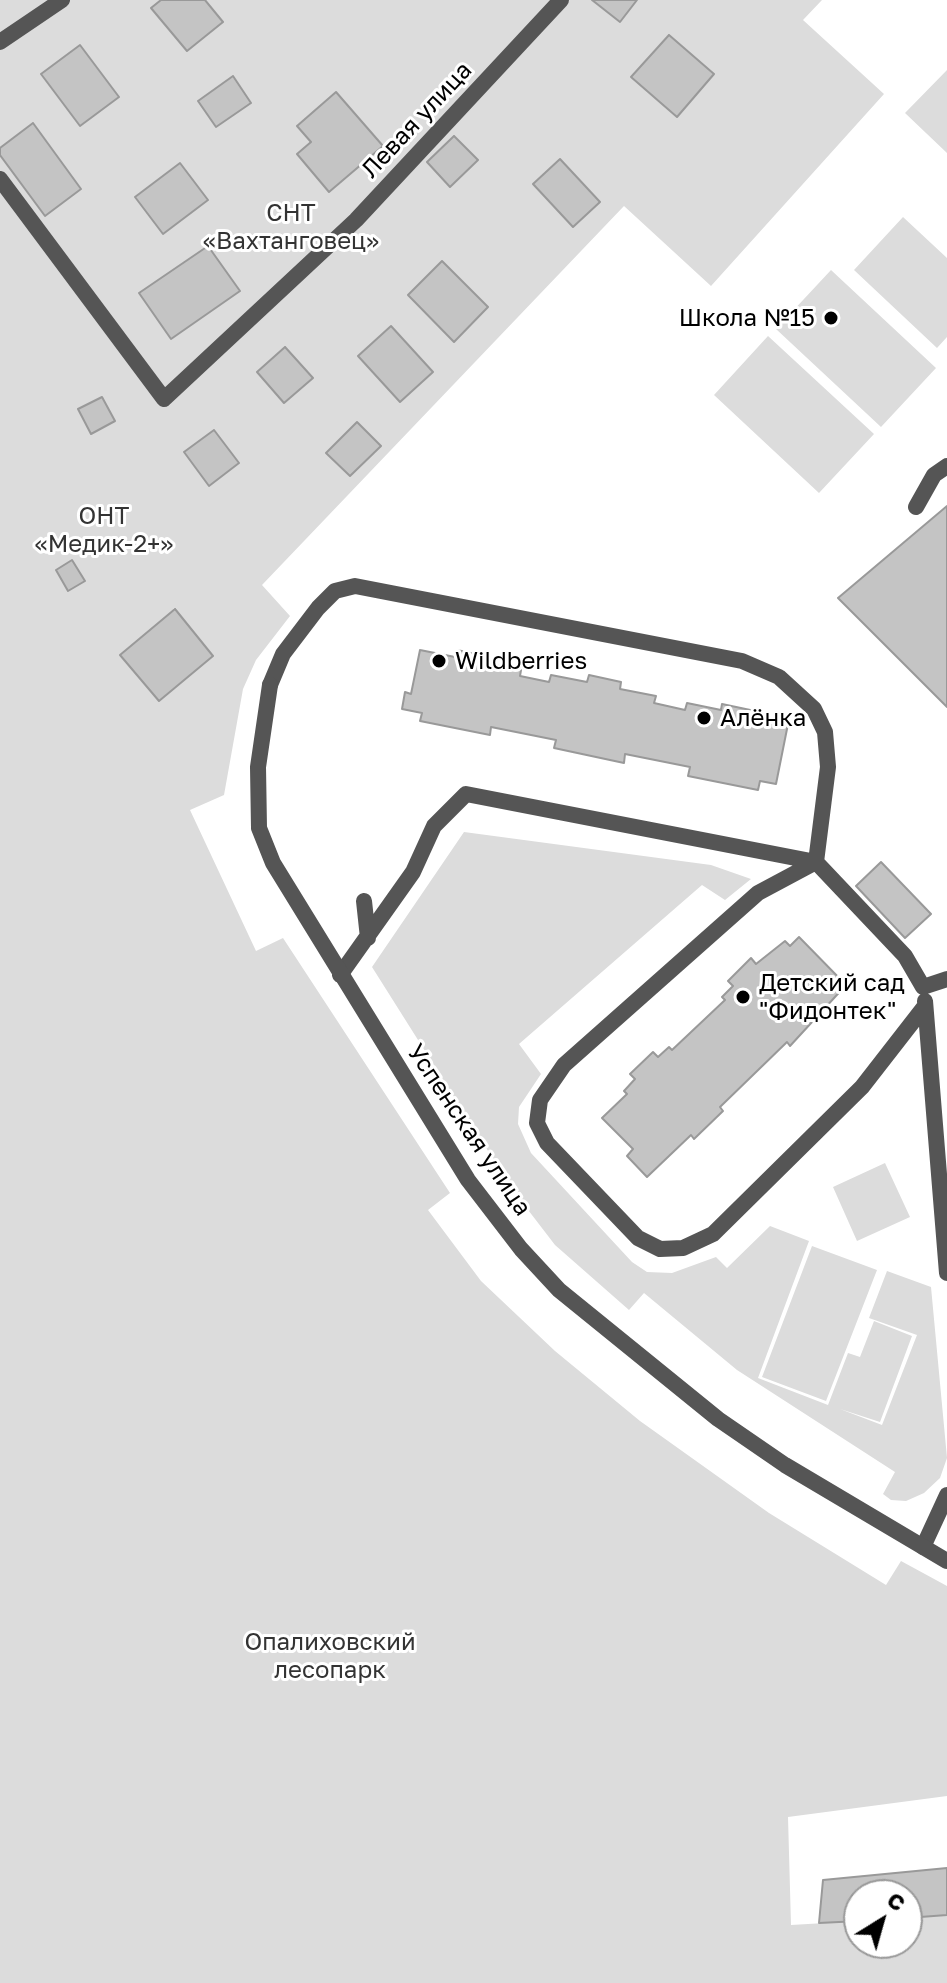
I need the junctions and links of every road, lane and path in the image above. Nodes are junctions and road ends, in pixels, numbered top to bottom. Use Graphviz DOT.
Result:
graph roads {
  1 [pos="62,0"];
  2 [pos="561,0"];
  3 [pos="0,42"];
  4 [pos="0,179"];
  5 [pos="947,466"];
  6 [pos="916,507"];
  7 [pos="816,862"];
  8 [pos="364,901"];
  9 [pos="368,938"];
  10 [pos="340,975"];
  11 [pos="947,979"];
  12 [pos="923,987"];
  13 [pos="925,1006"];
  14 [pos="947,1273"];
  15 [pos="947,1495"];
  16 [pos="923,1547"];
  17 [pos="947,1561"];
  1 -- 3 [label="street"];
  2 -- 4 [label="street, Левая улица"];
  5 -- 6 [label="street"];
  7 -- 9 [label="street"];
  7 -- 10 [label="street, Успенская улица"];
  7 -- 12 [label="street"];
  7 -- 13 [label="street"];
  8 -- 9 [label="street"];
  9 -- 10 [label="street"];
  10 -- 16 [label="street, Успенская улица"];
  11 -- 12 [label="street"];
  12 -- 13 [label="street"];
  13 -- 14 [label="street"];
  15 -- 16 [label="street"];
  16 -- 17 [label="street, Успенская улица"];
}
